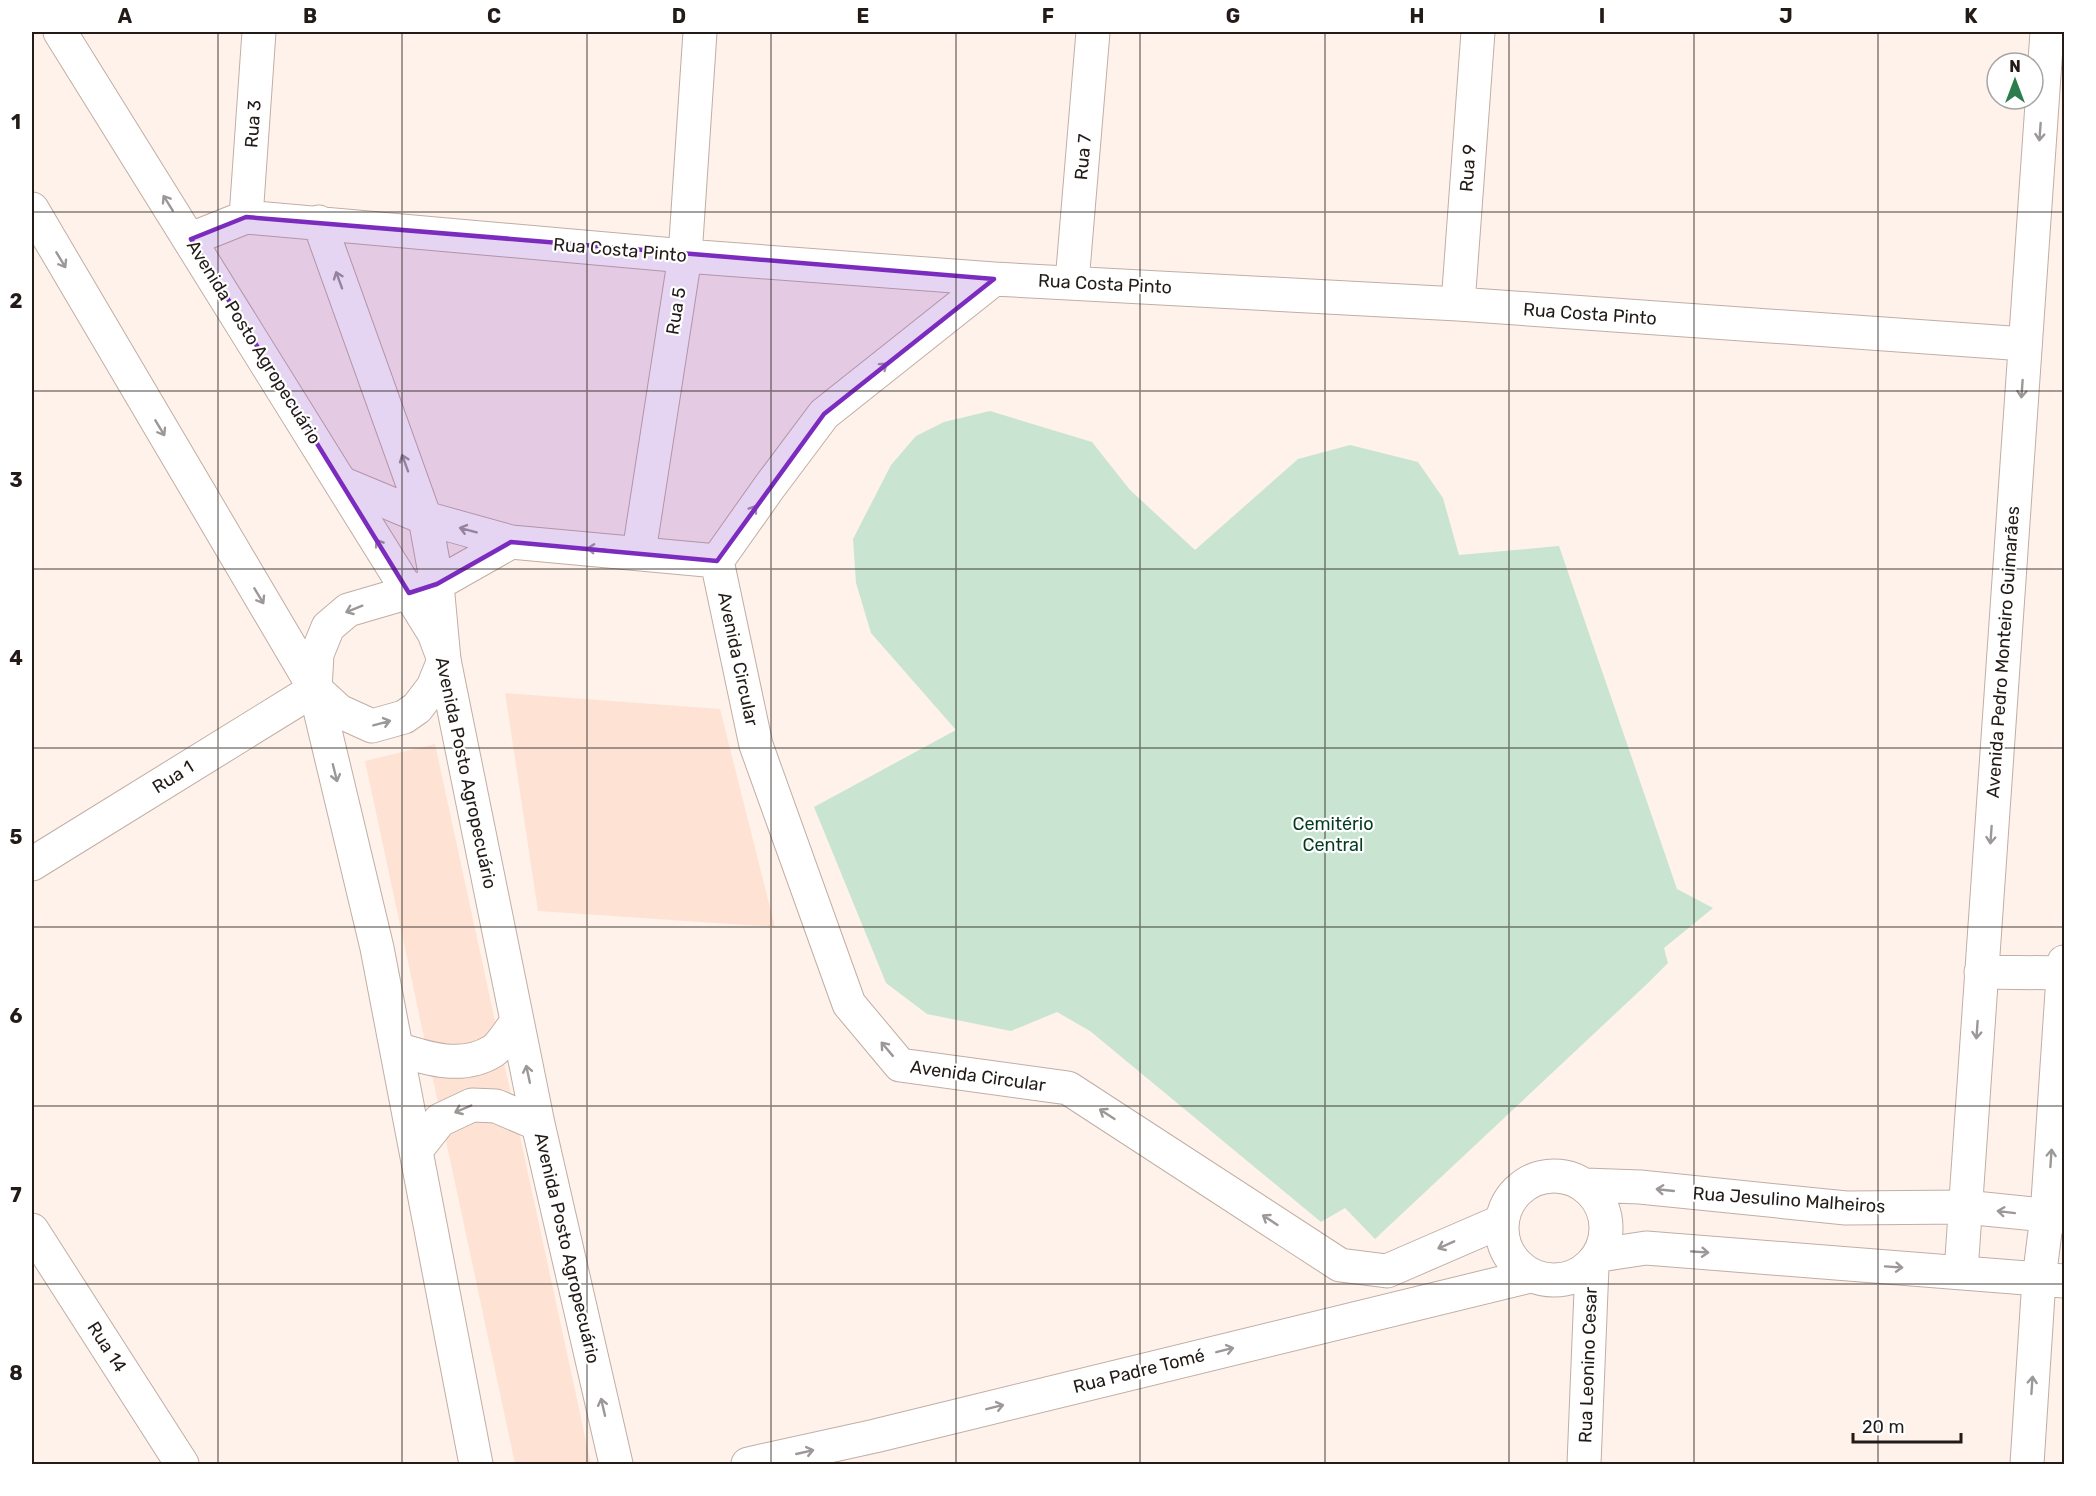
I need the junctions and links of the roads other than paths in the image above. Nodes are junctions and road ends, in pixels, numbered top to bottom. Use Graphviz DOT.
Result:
graph roads {
  1 [pos="60,32"];
  2 [pos="259,32"];
  3 [pos="700,32"];
  4 [pos="1093,32"];
  5 [pos="1478,32"];
  6 [pos="2047,32"];
  7 [pos="32,209"];
  8 [pos="246,217"];
  9 [pos="319,222"];
  10 [pos="191,239"];
  11 [pos="685,256"];
  12 [pos="994,279"];
  13 [pos="1072,282"];
  14 [pos="1458,304"];
  15 [pos="2025,344"];
  16 [pos="341,483"];
  17 [pos="425,518"];
  18 [pos="511,542"];
  19 [pos="639,552"];
  20 [pos="717,561"];
  21 [pos="423,588"];
  22 [pos="444,660"];
  23 [pos="315,689"];
  24 [pos="32,864"];
  25 [pos="2064,968"];
  26 [pos="1981,972"];
  27 [pos="517,1022"];
  28 [pos="397,1049"];
  29 [pos="538,1124"];
  30 [pos="417,1149"];
  31 [pos="1585,1185"];
  32 [pos="1965,1207"];
  33 [pos="2056,1217"];
  34 [pos="1500,1222"];
  35 [pos="32,1230"];
  36 [pos="1596,1260"];
  37 [pos="1961,1272"];
  38 [pos="1530,1276"];
  39 [pos="2052,1280"];
  40 [pos="182,1464"];
  41 [pos="476,1464"];
  42 [pos="616,1464"];
  43 [pos="748,1464"];
  44 [pos="1584,1464"];
  45 [pos="2027,1464"];
  10 -- 1 [label="street, Avenida Posto Agropecuário, one-way"];
  2 -- 8 [label="street, Rua 3"];
  3 -- 11 [label="street, Rua 5"];
  4 -- 13 [label="street, Rua 7"];
  5 -- 14 [label="street, Rua 9"];
  6 -- 15 [label="street, Avenida Pedro Monteiro Guimarães, one-way"];
  7 -- 23 [label="street, one-way"];
  8 -- 9 [label="street, Rua Costa Pinto"];
  8 -- 10 [label="street, Rua Costa Pinto"];
  9 -- 11 [label="street, Rua Costa Pinto"];
  17 -- 9 [label="street, one-way"];
  10 -- 16 [label="street, Avenida Posto Agropecuário"];
  11 -- 12 [label="street, Rua Costa Pinto"];
  11 -- 19 [label="street, Rua 5"];
  12 -- 13 [label="street, Rua Costa Pinto"];
  20 -- 12 [label="street, one-way"];
  13 -- 14 [label="street, Rua Costa Pinto"];
  14 -- 15 [label="street, Rua Costa Pinto"];
  15 -- 26 [label="street, Avenida Pedro Monteiro Guimarães, one-way"];
  16 -- 17 [label="street"];
  21 -- 16 [label="street, Avenida Posto Agropecuário, one-way"];
  18 -- 17 [label="street, one-way"];
  17 -- 21 [label="street"];
  19 -- 18 [label="street, one-way"];
  18 -- 21 [label="street"];
  19 -- 20 [label="street"];
  34 -- 20 [label="street, Avenida Circular, one-way"];
  21 -- 22 [label="street, Avenida Posto Agropecuário"];
  21 -- 23 [label="street, one-way"];
  23 -- 22 [label="street, one-way"];
  22 -- 27 [label="street, Avenida Posto Agropecuário"];
  23 -- 24 [label="street, Rua 1"];
  23 -- 28 [label="street, one-way"];
  25 -- 26 [label="street"];
  33 -- 25 [label="street, one-way"];
  26 -- 32 [label="street, Avenida Pedro Monteiro Guimarães, one-way"];
  27 -- 28 [label="street"];
  29 -- 27 [label="street, Avenida Posto Agropecuário, one-way"];
  28 -- 30 [label="street"];
  29 -- 30 [label="street, one-way"];
  42 -- 29 [label="street, Avenida Posto Agropecuário, one-way"];
  30 -- 41 [label="street"];
  32 -- 31 [label="street, Rua Jesulino Malheiros, one-way"];
  31 -- 34 [label="street"];
  31 -- 36 [label="street"];
  33 -- 32 [label="street, Rua Jesulino Malheiros, one-way"];
  32 -- 37 [label="street, Avenida Pedro Monteiro Guimarães"];
  33 -- 39 [label="street"];
  34 -- 38 [label="street"];
  35 -- 40 [label="street, Rua 14"];
  36 -- 37 [label="street, one-way"];
  36 -- 38 [label="street"];
  36 -- 44 [label="street, Rua Leonino Cesar"];
  37 -- 39 [label="street"];
  43 -- 38 [label="street, Rua Padre Tomé, one-way"];
  45 -- 39 [label="street, one-way"];
}
